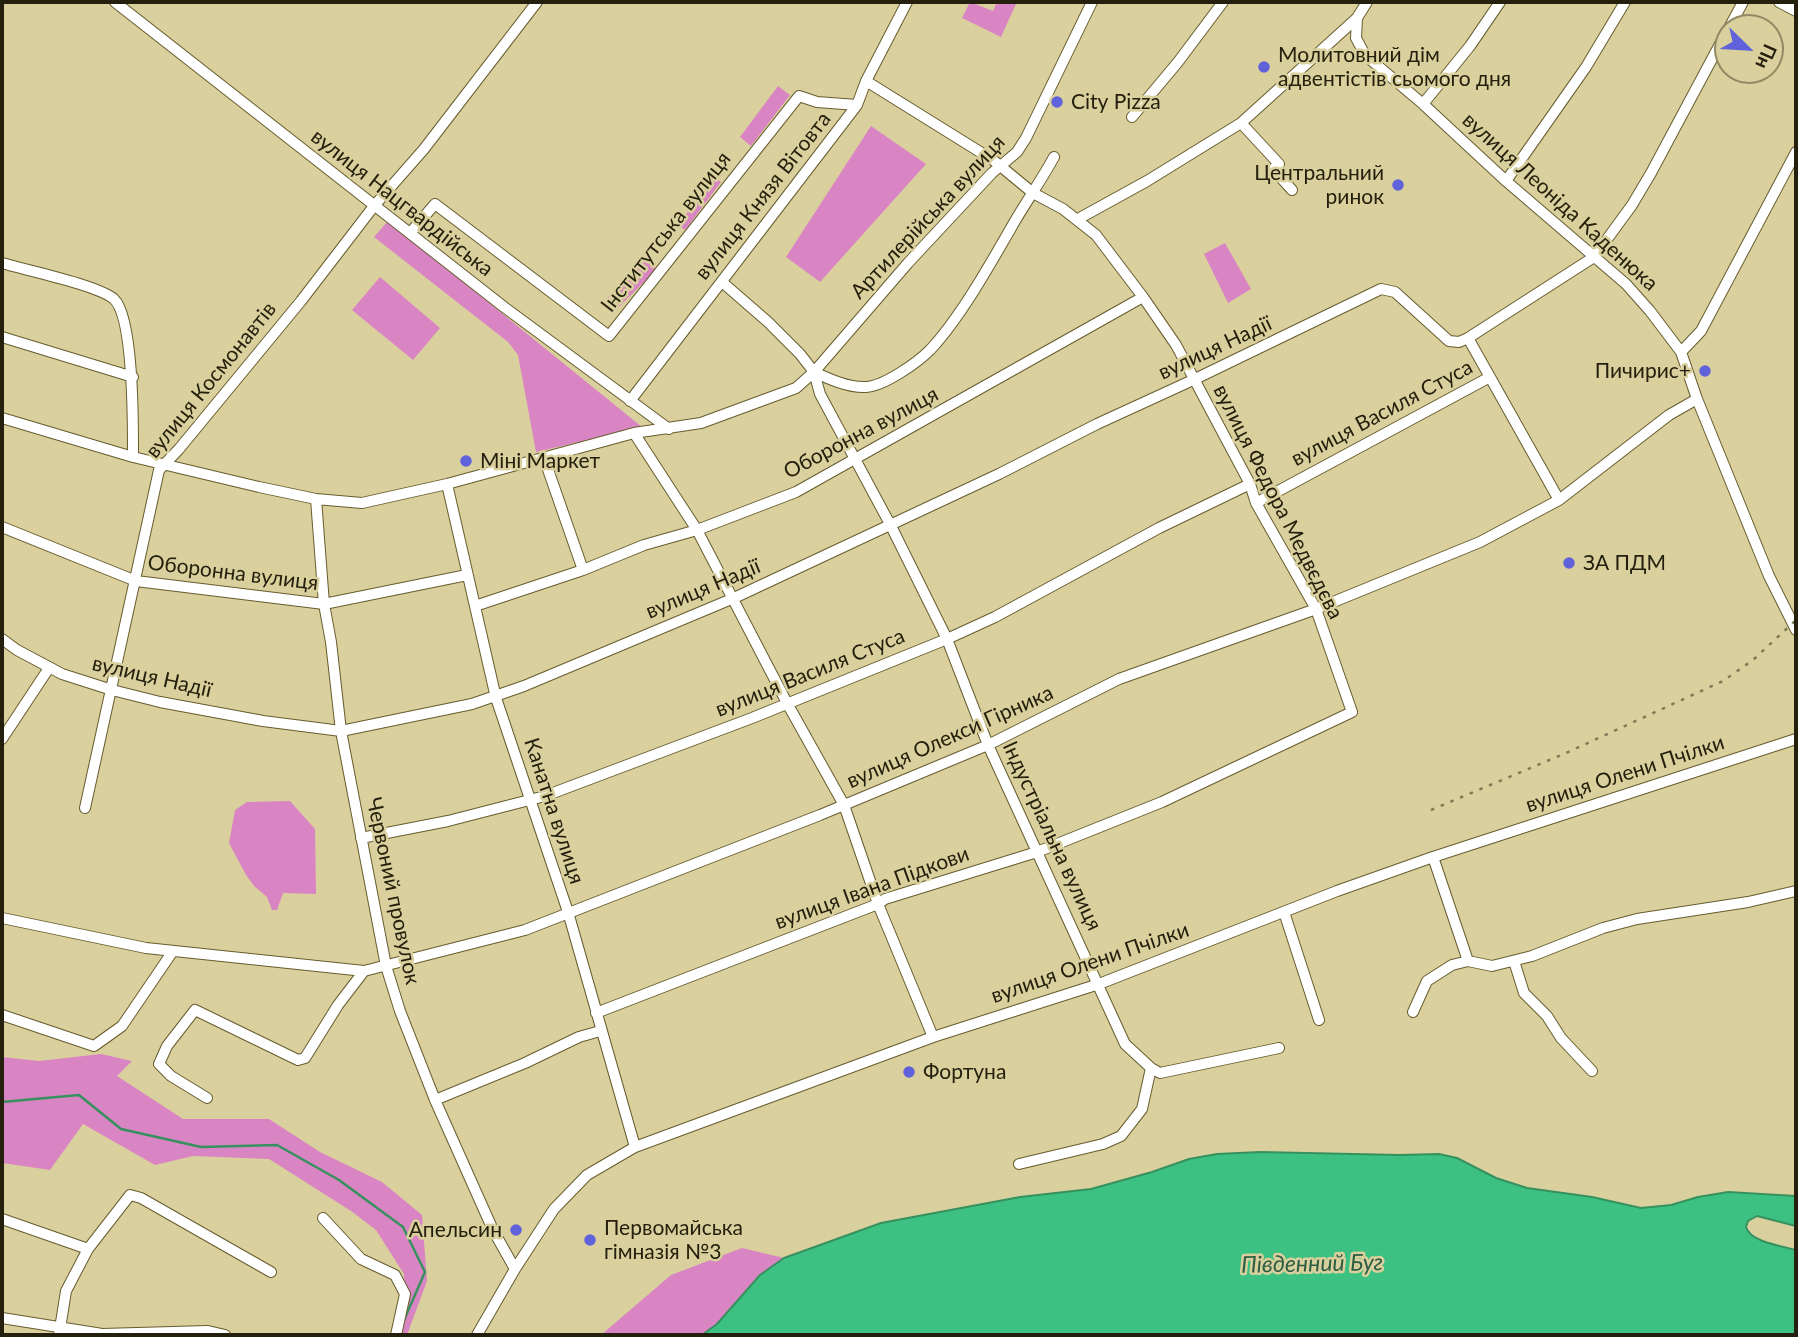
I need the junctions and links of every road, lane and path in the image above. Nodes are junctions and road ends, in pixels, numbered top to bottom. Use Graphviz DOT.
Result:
graph roads {
  1 [pos="115,2"];
  2 [pos="537,2"];
  3 [pos="907,2"];
  4 [pos="1092,2"];
  5 [pos="1223,2"];
  6 [pos="1367,2"];
  7 [pos="1500,2"];
  8 [pos="1625,2"];
  9 [pos="1779,2"];
  10 [pos="1796,11"];
  11 [pos="1357,18"];
  12 [pos="1714,55"];
  13 [pos="866,81"];
  14 [pos="1423,104"];
  15 [pos="857,105"];
  16 [pos="1132,117"];
  17 [pos="1241,123"];
  18 [pos="1796,152"];
  19 [pos="1054,157"];
  20 [pos="1001,165"];
  21 [pos="1506,181"];
  22 [pos="1292,190"];
  23 [pos="1033,193"];
  24 [pos="374,206"];
  25 [pos="1078,219"];
  26 [pos="410,233"];
  27 [pos="1594,257"];
  28 [pos="2,263"];
  29 [pos="722,282"];
  30 [pos="1143,298"];
  31 [pos="2,337"];
  32 [pos="1468,338"];
  33 [pos="1681,352"];
  34 [pos="814,372"];
  35 [pos="133,377"];
  36 [pos="1490,377"];
  37 [pos="1193,380"];
  38 [pos="1697,400"];
  39 [pos="630,401"];
  40 [pos="2,418"];
  41 [pos="669,429"];
  42 [pos="634,433"];
  43 [pos="133,457"];
  44 [pos="544,458"];
  45 [pos="854,461"];
  46 [pos="164,465"];
  47 [pos="447,484"];
  48 [pos="1250,484"];
  49 [pos="316,499"];
  50 [pos="1559,500"];
  51 [pos="1256,503"];
  52 [pos="891,526"];
  53 [pos="2,527"];
  54 [pos="697,530"];
  55 [pos="583,570"];
  56 [pos="467,575"];
  57 [pos="135,580"];
  58 [pos="734,598"];
  59 [pos="324,604"];
  60 [pos="475,606"];
  61 [pos="1316,609"];
  62 [pos="1796,630"];
  63 [pos="2,639"];
  64 [pos="947,639"];
  65 [pos="49,668"];
  66 [pos="112,690"];
  67 [pos="496,698"];
  68 [pos="787,704"];
  69 [pos="1352,712"];
  70 [pos="341,731"];
  71 [pos="1796,738"];
  72 [pos="2,739"];
  73 [pos="988,745"];
  74 [pos="528,800"];
  75 [pos="844,805"];
  76 [pos="85,808"];
  77 [pos="361,838"];
  78 [pos="1037,852"];
  79 [pos="1433,857"];
  80 [pos="1796,891"];
  81 [pos="878,904"];
  82 [pos="568,912"];
  83 [pos="1284,912"];
  84 [pos="2,918"];
  85 [pos="173,951"];
  86 [pos="1468,961"];
  87 [pos="1514,961"];
  88 [pos="386,965"];
  89 [pos="364,971"];
  90 [pos="1099,984"];
  91 [pos="1413,1012"];
  92 [pos="596,1013"];
  93 [pos="2,1015"];
  94 [pos="1319,1020"];
  95 [pos="600,1031"];
  96 [pos="933,1037"];
  97 [pos="1279,1048"];
  98 [pos="1151,1068"];
  99 [pos="1592,1071"];
  100 [pos="207,1098"];
  101 [pos="435,1100"];
  102 [pos="635,1147"];
  103 [pos="1018,1164"];
  104 [pos="323,1218"];
  105 [pos="2,1219"];
  106 [pos="88,1249"];
  107 [pos="515,1269"];
  108 [pos="271,1272"];
  109 [pos="2,1318"];
  110 [pos="60,1331"];
  111 [pos="225,1335"];
  112 [pos="396,1335"];
  113 [pos="477,1335"];
  1 -- 24 [label="street, вулиця Нацгвардійська"];
  2 -- 24 [label="street, вулиця Космонавтів"];
  3 -- 13 [label="street, вулиця Князя Вітовта"];
  4 -- 20 [label="street, Артилерійська вулиця"];
  5 -- 16 [label="street"];
  6 -- 11 [label="street"];
  7 -- 14 [label="street"];
  8 -- 21 [label="street"];
  9 -- 10 [label="street"];
  11 -- 14 [label="street, вулиця Леоніда Каденюка"];
  11 -- 17 [label="street"];
  12 -- 27 [label="street"];
  13 -- 15 [label="street, вулиця Князя Вітовта"];
  13 -- 20 [label="street, вулиця Федора Медвєдєва"];
  14 -- 21 [label="street, вулиця Леоніда Каденюка"];
  15 -- 26 [label="street, Інститутська вулиця"];
  15 -- 29 [label="street, вулиця Князя Вітовта"];
  17 -- 22 [label="street"];
  17 -- 25 [label="street"];
  18 -- 33 [label="street"];
  19 -- 23 [label="street"];
  20 -- 23 [label="street, вулиця Федора Медвєдєва"];
  20 -- 34 [label="street, Артилерійська вулиця"];
  21 -- 27 [label="street, вулиця Леоніда Каденюка"];
  23 -- 25 [label="street, вулиця Федора Медвєдєва"];
  23 -- 34 [label="street"];
  24 -- 26 [label="street, вулиця Нацгвардійська"];
  24 -- 46 [label="street, вулиця Космонавтів"];
  25 -- 30 [label="street, вулиця Федора Медвєдєва"];
  26 -- 39 [label="street, вулиця Нацгвардійська"];
  27 -- 32 [label="street"];
  27 -- 33 [label="street, вулиця Леоніда Каденюка"];
  28 -- 35 [label="street"];
  29 -- 34 [label="street"];
  29 -- 39 [label="street, вулиця Князя Вітовта"];
  30 -- 37 [label="street, вулиця Федора Медвєдєва"];
  30 -- 45 [label="street, Оборонна вулиця"];
  31 -- 35 [label="street"];
  32 -- 36 [label="street"];
  32 -- 37 [label="street, вулиця Надії"];
  33 -- 38 [label="street, вулиця Леоніда Каденюка"];
  34 -- 41 [label="street, Артилерійська вулиця"];
  34 -- 45 [label="street, Індустріальна вулиця"];
  35 -- 43 [label="street"];
  36 -- 50 [label="street"];
  36 -- 51 [label="street, вулиця Василя Стуса"];
  37 -- 48 [label="street, вулиця Федора Медвєдєва"];
  37 -- 52 [label="street, вулиця Надії"];
  38 -- 50 [label="street, вулиця Олекси Гірника"];
  38 -- 62 [label="street, вулиця Леоніда Каденюка"];
  39 -- 41 [label="street, вулиця Нацгвардійська"];
  40 -- 43 [label="street, Артилерійська вулиця"];
  41 -- 42 [label="street, Артилерійська вулиця"];
  42 -- 44 [label="street, Артилерійська вулиця"];
  42 -- 54 [label="street"];
  43 -- 46 [label="street, Артилерійська вулиця"];
  44 -- 47 [label="street, Артилерійська вулиця"];
  44 -- 55 [label="street"];
  45 -- 52 [label="street, Індустріальна вулиця"];
  45 -- 54 [label="street, Оборонна вулиця"];
  46 -- 49 [label="street, Артилерійська вулиця"];
  46 -- 57 [label="street, вулиця Космонавтів"];
  47 -- 49 [label="street, Артилерійська вулиця"];
  47 -- 56 [label="street, Канатна вулиця"];
  48 -- 51 [label="street, вулиця Федора Медвєдєва"];
  48 -- 64 [label="street, вулиця Василя Стуса"];
  49 -- 59 [label="street, Червоний провулок"];
  50 -- 61 [label="street, вулиця Олекси Гірника"];
  51 -- 61 [label="street, вулиця Федора Медвєдєва"];
  52 -- 58 [label="street, вулиця Надії"];
  52 -- 64 [label="street, Індустріальна вулиця"];
  53 -- 57 [label="street, Оборонна вулиця"];
  54 -- 55 [label="street, Оборонна вулиця"];
  54 -- 58 [label="street"];
  55 -- 60 [label="street, Оборонна вулиця"];
  56 -- 59 [label="street, Оборонна вулиця"];
  56 -- 60 [label="street, Канатна вулиця"];
  57 -- 59 [label="street, Оборонна вулиця"];
  57 -- 66 [label="street, вулиця Космонавтів"];
  58 -- 67 [label="street, вулиця Надії"];
  58 -- 68 [label="street"];
  59 -- 70 [label="street, Червоний провулок"];
  60 -- 67 [label="street, Канатна вулиця"];
  61 -- 69 [label="street, вулиця Федора Медвєдєва"];
  61 -- 73 [label="street, вулиця Олекси Гірника"];
  63 -- 65 [label="street, вулиця Надії"];
  64 -- 68 [label="street, вулиця Василя Стуса"];
  64 -- 73 [label="street, Індустріальна вулиця"];
  65 -- 66 [label="street, вулиця Надії"];
  65 -- 72 [label="street"];
  66 -- 70 [label="street, вулиця Надії"];
  66 -- 76 [label="street, вулиця Космонавтів"];
  67 -- 70 [label="street, вулиця Надії"];
  67 -- 74 [label="street, Канатна вулиця"];
  68 -- 74 [label="street, вулиця Василя Стуса"];
  68 -- 75 [label="street"];
  69 -- 78 [label="street, вулиця Івана Підкови"];
  70 -- 77 [label="street, Червоний провулок"];
  71 -- 79 [label="street, вулиця Олени Пчілки"];
  73 -- 75 [label="street, вулиця Олекси Гірника"];
  73 -- 78 [label="street, Індустріальна вулиця"];
  74 -- 77 [label="street, вулиця Василя Стуса"];
  74 -- 82 [label="street, Канатна вулиця"];
  75 -- 81 [label="street"];
  75 -- 82 [label="street, вулиця Олекси Гірника"];
  77 -- 88 [label="street, Червоний провулок"];
  78 -- 81 [label="street, вулиця Івана Підкови"];
  78 -- 90 [label="street, Індустріальна вулиця"];
  79 -- 83 [label="street, вулиця Олени Пчілки"];
  79 -- 86 [label="street"];
  80 -- 87 [label="street"];
  81 -- 92 [label="street, вулиця Івана Підкови"];
  81 -- 96 [label="street"];
  82 -- 88 [label="street, вулиця Олекси Гірника"];
  82 -- 92 [label="street, Канатна вулиця"];
  83 -- 90 [label="street, вулиця Олени Пчілки"];
  83 -- 94 [label="street"];
  84 -- 85 [label="street, вулиця Олекси Гірника"];
  85 -- 89 [label="street, вулиця Олекси Гірника"];
  85 -- 93 [label="street"];
  86 -- 87 [label="street"];
  86 -- 91 [label="street"];
  87 -- 99 [label="street"];
  88 -- 89 [label="street, вулиця Олекси Гірника"];
  88 -- 101 [label="street, Червоний провулок"];
  89 -- 100 [label="street"];
  90 -- 96 [label="street, вулиця Олени Пчілки"];
  90 -- 98 [label="street, Індустріальна вулиця"];
  92 -- 95 [label="street, Канатна вулиця"];
  95 -- 101 [label="street"];
  95 -- 102 [label="street, Канатна вулиця"];
  96 -- 102 [label="street, вулиця Олени Пчілки"];
  97 -- 98 [label="street"];
  98 -- 103 [label="street"];
  101 -- 107 [label="street, Червоний провулок"];
  102 -- 107 [label="street, вулиця Олени Пчілки"];
  104 -- 112 [label="street"];
  105 -- 106 [label="street"];
  106 -- 108 [label="street"];
  106 -- 110 [label="street"];
  107 -- 113 [label="street, вулиця Олени Пчілки"];
  109 -- 110 [label="street"];
  110 -- 111 [label="street"];
}
